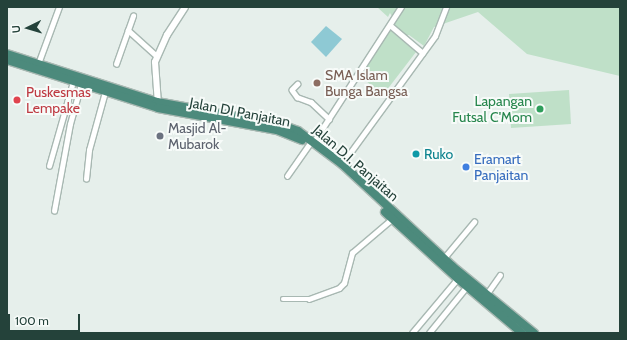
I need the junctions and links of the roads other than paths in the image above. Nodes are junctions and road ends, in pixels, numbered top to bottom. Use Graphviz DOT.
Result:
graph roads {
  1 [pos="59,7"];
  2 [pos="185,7"];
  3 [pos="401,7"];
  4 [pos="446,7"];
  5 [pos="133,16"];
  6 [pos="390,25"];
  7 [pos="128,30"];
  8 [pos="423,53"];
  9 [pos="7,54"];
  10 [pos="157,56"];
  11 [pos="7,60"];
  12 [pos="38,64"];
  13 [pos="116,64"];
  14 [pos="63,75"];
  15 [pos="77,83"];
  16 [pos="298,84"];
  17 [pos="104,92"];
  18 [pos="158,105"];
  19 [pos="329,119"];
  20 [pos="313,142"];
  21 [pos="343,162"];
  22 [pos="49,166"];
  23 [pos="287,176"];
  24 [pos="86,179"];
  25 [pos="54,211"];
  26 [pos="394,217"];
  27 [pos="474,222"];
  28 [pos="444,258"];
  29 [pos="500,275"];
  30 [pos="460,277"];
  31 [pos="469,285"];
  32 [pos="486,295"];
  33 [pos="283,299"];
  34 [pos="412,333"];
  35 [pos="429,333"];
  36 [pos="522,333"];
  37 [pos="534,333"];
  1 -- 12 [label="street"];
  2 -- 10 [label="street"];
  3 -- 6 [label="street"];
  4 -- 8 [label="street"];
  5 -- 7 [label="street"];
  6 -- 8 [label="street"];
  6 -- 19 [label="street"];
  7 -- 10 [label="street"];
  7 -- 13 [label="street"];
  8 -- 21 [label="street"];
  9 -- 12 [label="highway"];
  10 -- 18 [label="street"];
  11 -- 14 [label="highway, Jalan DI Panjaitan"];
  12 -- 14 [label="highway"];
  14 -- 15 [label="highway, Jalan DI Panjaitan"];
  14 -- 18 [label="highway"];
  15 -- 17 [label="highway, Jalan DI Panjaitan"];
  15 -- 22 [label="street"];
  15 -- 25 [label="street"];
  16 -- 19 [label="street"];
  17 -- 18 [label="highway, Jalan DI Panjaitan"];
  17 -- 24 [label="street"];
  18 -- 20 [label="highway, Jalan DI Panjaitan"];
  19 -- 20 [label="street"];
  20 -- 21 [label="highway, Jalan D.I. Panjaitan"];
  20 -- 23 [label="street"];
  20 -- 26 [label="highway, Jalan DI Panjaitan"];
  21 -- 26 [label="highway, Jalan D.I. Panjaitan"];
  26 -- 28 [label="highway, Jalan D.I. Panjaitan"];
  26 -- 30 [label="highway, Jalan DI Panjaitan"];
  26 -- 33 [label="street"];
  27 -- 28 [label="street"];
  28 -- 30 [label="highway, Jalan D.I. Panjaitan"];
  29 -- 32 [label="street"];
  30 -- 31 [label="highway, Jalan DI Panjaitan"];
  30 -- 34 [label="street"];
  31 -- 32 [label="highway"];
  31 -- 35 [label="street"];
  31 -- 36 [label="highway"];
  32 -- 37 [label="highway"];
}
